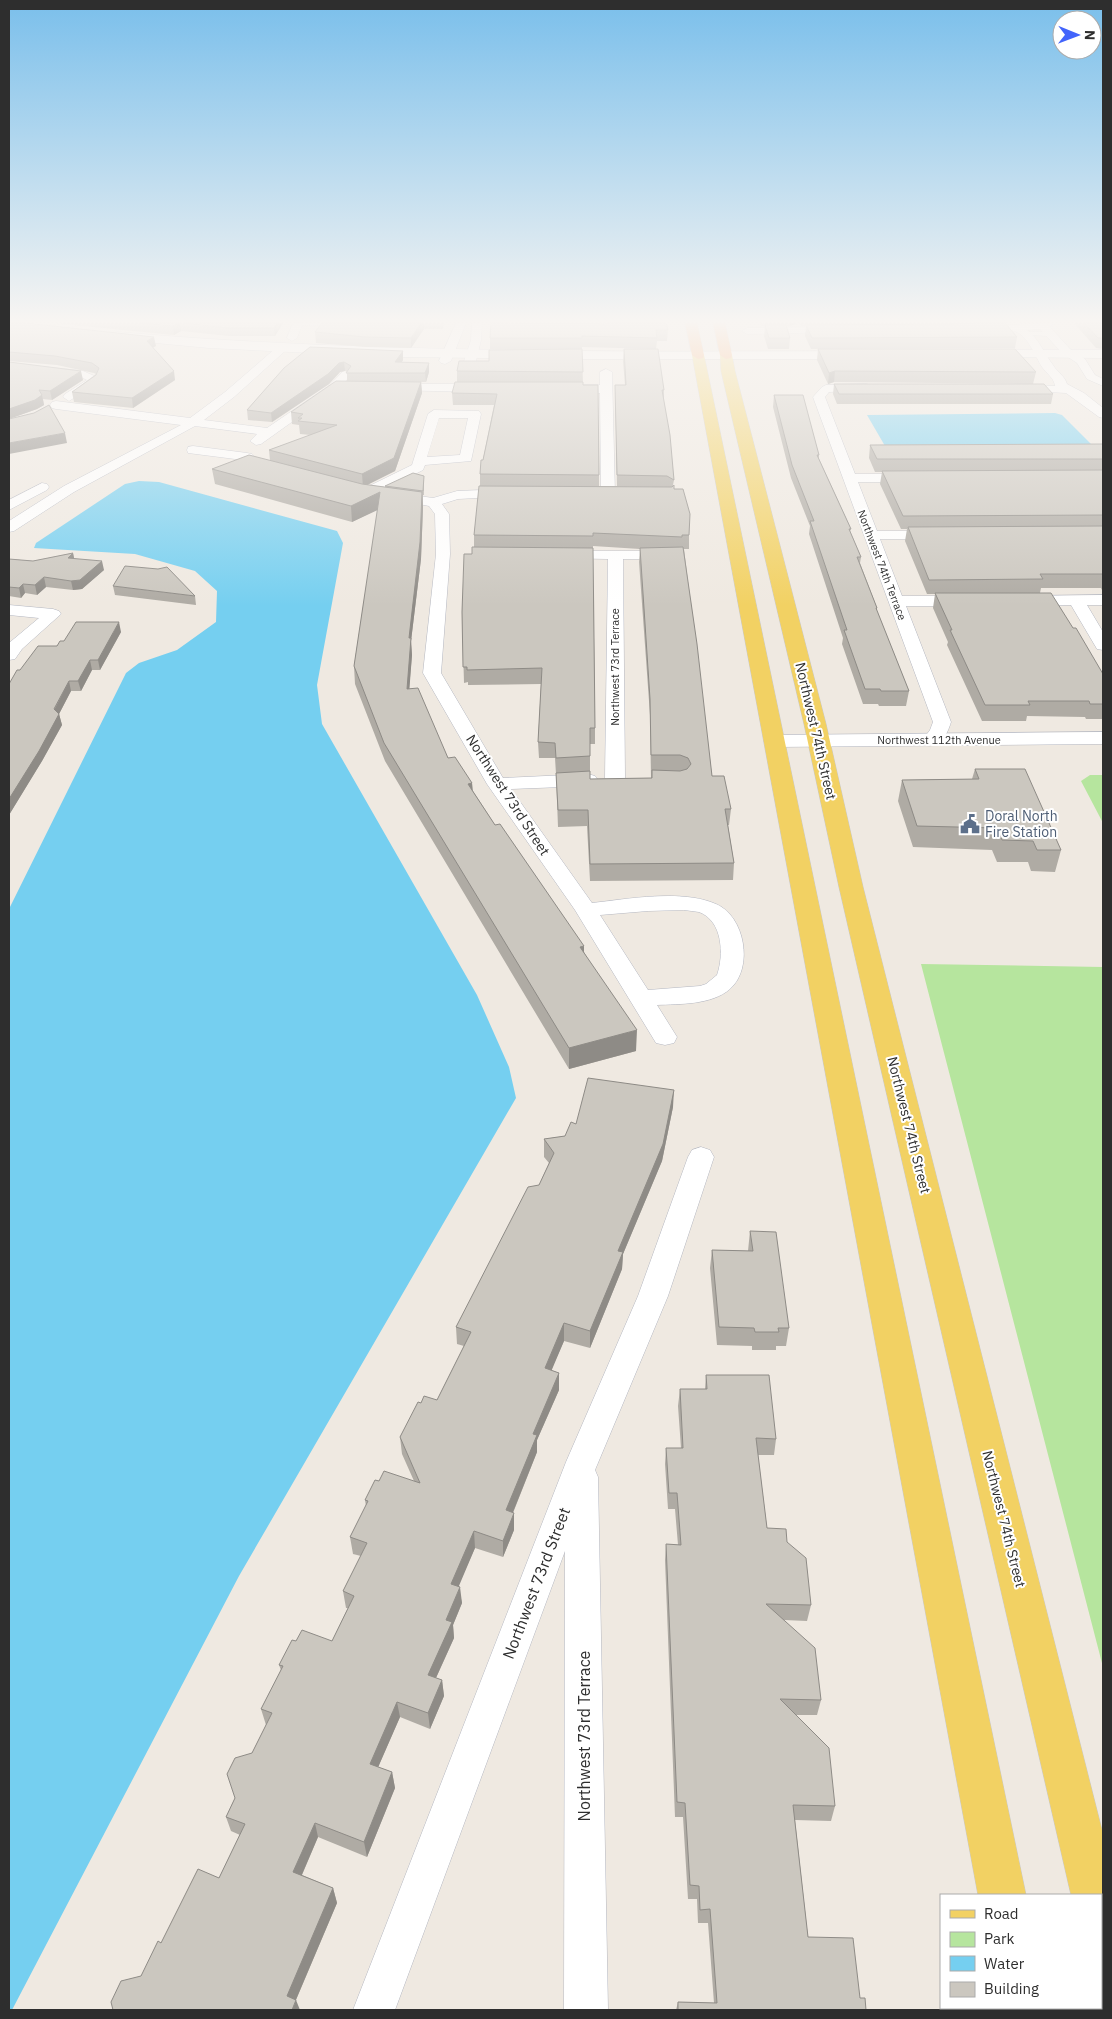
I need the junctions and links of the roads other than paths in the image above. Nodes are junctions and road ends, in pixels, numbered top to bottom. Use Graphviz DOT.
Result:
graph roads {
  1 [pos="83,417"];
  2 [pos="130,417"];
  3 [pos="170,417"];
  4 [pos="198,417"];
  5 [pos="290,417"];
  6 [pos="433,417"];
  7 [pos="474,417"];
  8 [pos="607,417"];
  9 [pos="710,417"];
  10 [pos="740,417"];
  11 [pos="826,417"];
  12 [pos="166,420"];
  13 [pos="190,423"];
  14 [pos="152,430"];
  15 [pos="269,432"];
  16 [pos="175,433"];
  17 [pos="254,443"];
  18 [pos="193,450"];
  19 [pos="247,457"];
  20 [pos="419,462"];
  21 [pos="282,472"];
  22 [pos="849,478"];
  23 [pos="928,478"];
  24 [pos="54,480"];
  25 [pos="521,494"];
  26 [pos="608,495"];
  27 [pos="390,497"];
  28 [pos="408,499"];
  29 [pos="434,502"];
  30 [pos="9,506"];
  31 [pos="9,528"];
  32 [pos="871,535"];
  33 [pos="958,535"];
  34 [pos="443,554"];
  35 [pos="462,554"];
  36 [pos="549,554"];
  37 [pos="616,555"];
  38 [pos="677,556"];
  39 [pos="1076,600"];
  40 [pos="1103,600"];
  41 [pos="896,601"];
  42 [pos="981,601"];
  43 [pos="1010,601"];
  44 [pos="9,610"];
  45 [pos="1103,645"];
  46 [pos="9,655"];
  47 [pos="1103,738"];
  48 [pos="931,740"];
  49 [pos="776,748"];
  50 [pos="821,748"];
  51 [pos="1103,755"];
  52 [pos="497,784"];
  53 [pos="586,910"];
  54 [pos="640,998"];
  55 [pos="665,1037"];
  56 [pos="701,1157"];
  57 [pos="582,1462"];
  58 [pos="1002,1894"];
  59 [pos="1095,1894"];
  60 [pos="374,2010"];
  61 [pos="586,2010"];
  1 -- 14 [label="street"];
  2 -- 12 [label="street"];
  3 -- 12 [label="street"];
  4 -- 13 [label="street"];
  5 -- 15 [label="street"];
  6 -- 20 [label="street"];
  7 -- 20 [label="street"];
  8 -- 26 [label="street"];
  9 -- 49 [label="main road"];
  10 -- 50 [label="main road, Northwest 74th Street"];
  11 -- 22 [label="street, Northwest 74th Terrace"];
  12 -- 13 [label="street"];
  12 -- 14 [label="street"];
  13 -- 15 [label="street"];
  13 -- 16 [label="street"];
  14 -- 16 [label="street"];
  15 -- 17 [label="street"];
  16 -- 17 [label="street"];
  16 -- 31 [label="street"];
  17 -- 19 [label="street"];
  18 -- 19 [label="street"];
  19 -- 21 [label="street"];
  20 -- 27 [label="street"];
  22 -- 23 [label="street"];
  22 -- 32 [label="street, Northwest 74th Terrace"];
  24 -- 30 [label="street"];
  25 -- 29 [label="street"];
  28 -- 29 [label="street"];
  29 -- 34 [label="street, Northwest 73rd Street"];
  32 -- 33 [label="street"];
  32 -- 41 [label="street, Northwest 74th Terrace"];
  34 -- 35 [label="street"];
  34 -- 52 [label="street, Northwest 73rd Street"];
  36 -- 37 [label="street"];
  37 -- 38 [label="street"];
  37 -- 52 [label="street, Northwest 73rd Terrace"];
  39 -- 40 [label="street"];
  39 -- 43 [label="street"];
  39 -- 45 [label="street"];
  41 -- 42 [label="street"];
  41 -- 48 [label="street, Northwest 74th Terrace"];
  44 -- 46 [label="street"];
  47 -- 48 [label="street, Northwest 112th Avenue"];
  48 -- 50 [label="street, Northwest 112th Avenue"];
  49 -- 50 [label="street, Northwest 112th Avenue"];
  49 -- 58 [label="main road"];
  50 -- 51 [label="street, Northwest 112th Avenue"];
  50 -- 59 [label="main road, Northwest 74th Street"];
  52 -- 53 [label="street, Northwest 73rd Street"];
  53 -- 54 [label="street, Northwest 73rd Street"];
  53 -- 54 [label="street"];
  54 -- 55 [label="street, Northwest 73rd Street"];
  56 -- 57 [label="street, Northwest 73rd Street"];
  57 -- 60 [label="street, Northwest 73rd Street"];
  57 -- 61 [label="street, Northwest 73rd Terrace"];
}
